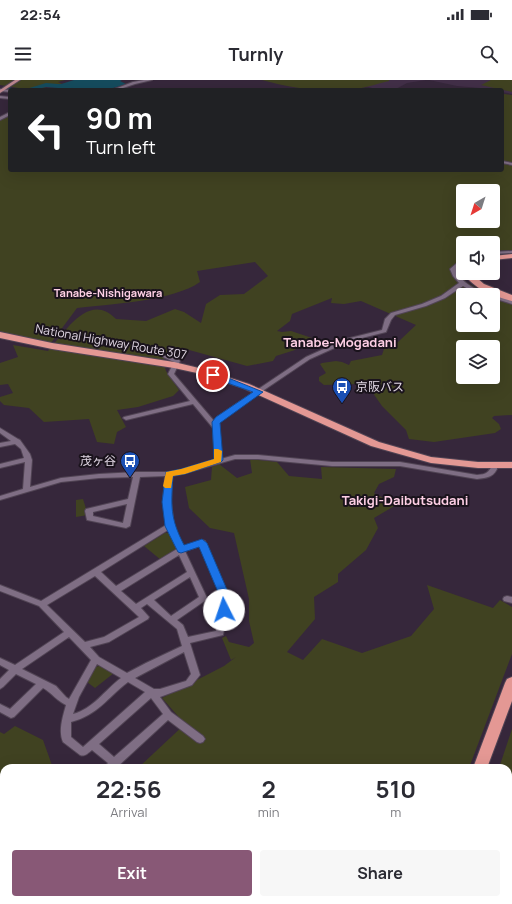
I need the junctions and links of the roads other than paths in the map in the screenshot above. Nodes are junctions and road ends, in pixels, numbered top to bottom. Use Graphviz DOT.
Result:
graph roads {
  1 [pos="15,80"];
  2 [pos="18,80"];
  3 [pos="150,80"];
  4 [pos="120,88"];
  5 [pos="1,90"];
  6 [pos="512,254"];
  7 [pos="500,255"];
  8 [pos="456,266"];
  9 [pos="456,277"];
  10 [pos="458,280"];
  11 [pos="473,280"];
  12 [pos="478,280"];
  13 [pos="462,284"];
  14 [pos="512,291"];
  15 [pos="512,298"];
  16 [pos="512,302"];
  17 [pos="0,335"];
  18 [pos="165,356"];
  19 [pos="176,366"];
  20 [pos="259,392"];
  21 [pos="194,402"];
  22 [pos="126,418"];
  23 [pos="216,428"];
  24 [pos="0,430"];
  25 [pos="18,441"];
  26 [pos="0,445"];
  27 [pos="28,459"];
  28 [pos="218,460"];
  29 [pos="512,465"];
  30 [pos="0,466"];
  31 [pos="495,466"];
  32 [pos="137,474"];
  33 [pos="169,474"];
  34 [pos="26,490"];
  35 [pos="0,498"];
  36 [pos="132,500"];
  37 [pos="170,526"];
  38 [pos="181,550"];
  39 [pos="96,572"];
  40 [pos="191,573"];
  41 [pos="0,588"];
  42 [pos="116,590"];
  43 [pos="148,600"];
  44 [pos="42,604"];
  45 [pos="135,608"];
  46 [pos="171,620"];
  47 [pos="70,632"];
  48 [pos="186,644"];
  49 [pos="83,646"];
  50 [pos="96,659"];
  51 [pos="0,661"];
  52 [pos="15,668"];
  53 [pos="128,677"];
  54 [pos="42,683"];
  55 [pos="512,683"];
  56 [pos="0,685"];
  57 [pos="152,692"];
  58 [pos="512,699"];
  59 [pos="71,704"];
  60 [pos="0,708"];
  61 [pos="168,715"];
  62 [pos="68,719"];
  63 [pos="200,739"];
  64 [pos="92,744"];
  65 [pos="111,764"];
  66 [pos="113,764"];
  67 [pos="482,764"];
  68 [pos="488,764"];
  1 -- 5 [label="main road"];
  2 -- 5 [label="main road"];
  3 -- 4 [label="street"];
  6 -- 7 [label="highway"];
  8 -- 9 [label="street"];
  10 -- 13 [label="street"];
  11 -- 15 [label="highway"];
  12 -- 14 [label="highway"];
  13 -- 16 [label="street"];
  13 -- 20 [label="street"];
  17 -- 19 [label="highway, National Highway Route 307"];
  18 -- 19 [label="street"];
  19 -- 20 [label="highway, National Highway Route 307"];
  19 -- 21 [label="street"];
  20 -- 23 [label="street"];
  20 -- 31 [label="highway, National Highway Route 307"];
  21 -- 22 [label="street"];
  21 -- 23 [label="street"];
  23 -- 28 [label="street"];
  24 -- 25 [label="street"];
  25 -- 26 [label="street"];
  25 -- 27 [label="street"];
  27 -- 30 [label="street"];
  27 -- 34 [label="street"];
  28 -- 31 [label="street"];
  28 -- 33 [label="street"];
  29 -- 31 [label="highway, National Highway Route 307"];
  32 -- 33 [label="street"];
  32 -- 34 [label="street"];
  32 -- 36 [label="street"];
  33 -- 37 [label="street"];
  34 -- 35 [label="street"];
  36 -- 36 [label="street"];
  37 -- 38 [label="street"];
  37 -- 39 [label="street"];
  38 -- 40 [label="street"];
  38 -- 42 [label="street"];
  38 -- 48 [label="street"];
  39 -- 42 [label="street"];
  39 -- 44 [label="street"];
  40 -- 43 [label="street"];
  40 -- 46 [label="street"];
  41 -- 44 [label="street"];
  42 -- 45 [label="street"];
  43 -- 45 [label="street"];
  43 -- 46 [label="street"];
  44 -- 47 [label="street"];
  45 -- 49 [label="street"];
  46 -- 48 [label="street"];
  47 -- 49 [label="street"];
  47 -- 52 [label="street"];
  48 -- 53 [label="street"];
  48 -- 57 [label="street"];
  49 -- 50 [label="street"];
  50 -- 53 [label="street"];
  50 -- 59 [label="street"];
  51 -- 52 [label="street"];
  52 -- 54 [label="street"];
  52 -- 56 [label="street"];
  53 -- 57 [label="street"];
  53 -- 62 [label="street"];
  54 -- 59 [label="street"];
  54 -- 60 [label="street"];
  55 -- 67 [label="highway"];
  57 -- 61 [label="street"];
  57 -- 64 [label="street"];
  58 -- 68 [label="highway"];
  59 -- 62 [label="street"];
  61 -- 63 [label="street"];
  61 -- 66 [label="street"];
  62 -- 64 [label="street"];
  64 -- 65 [label="street"];
}
